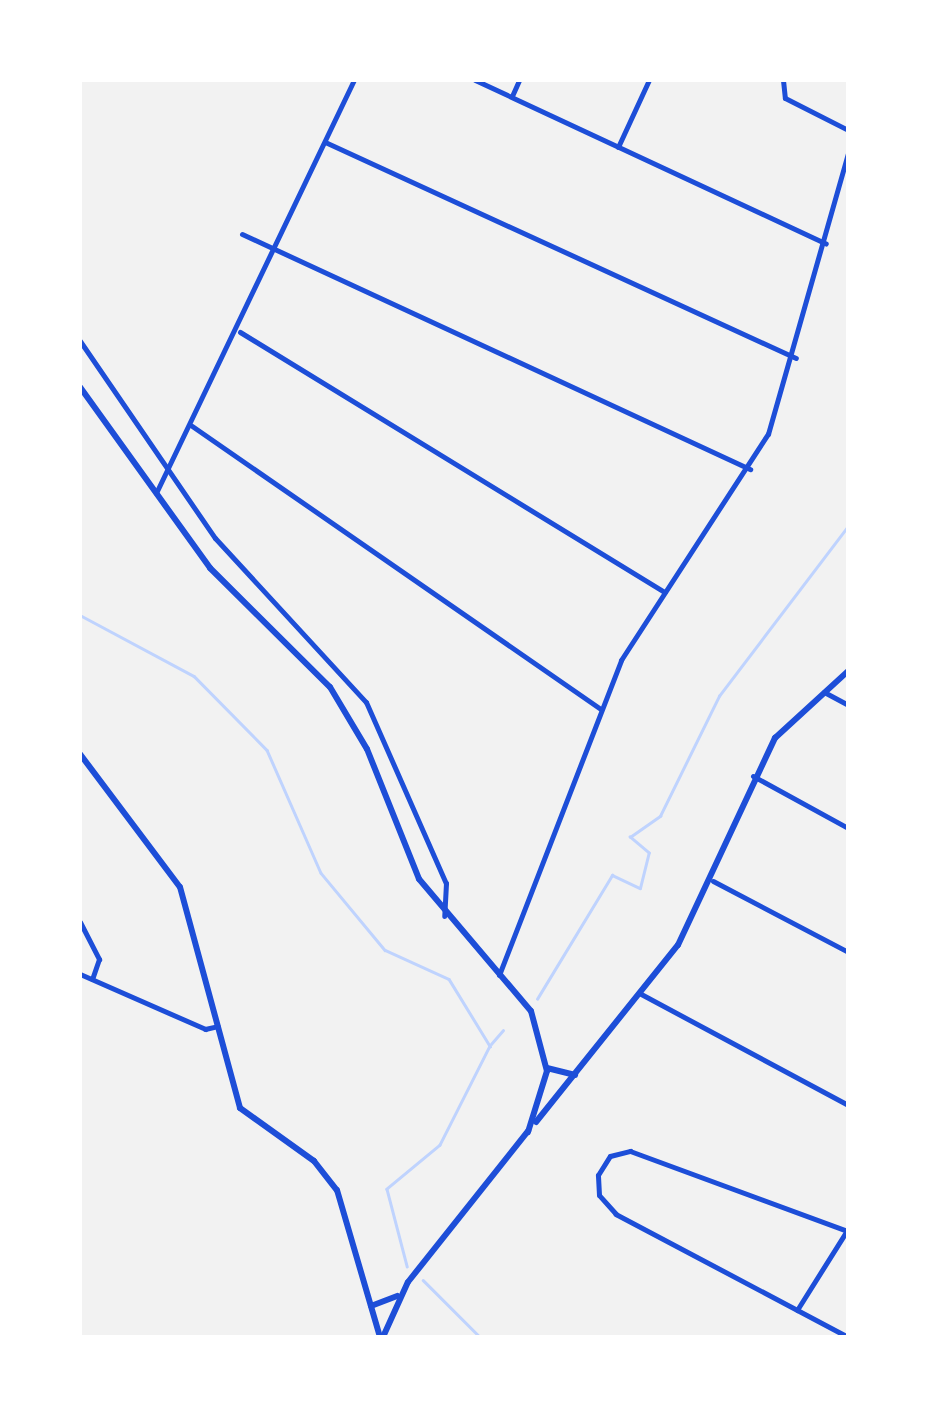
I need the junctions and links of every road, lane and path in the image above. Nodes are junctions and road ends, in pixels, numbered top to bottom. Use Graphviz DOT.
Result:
graph roads {
  1 [pos="354,80"];
  2 [pos="475,80"];
  3 [pos="520,80"];
  4 [pos="649,80"];
  5 [pos="783,80"];
  6 [pos="512,96"];
  7 [pos="848,130"];
  8 [pos="325,142"];
  9 [pos="618,147"];
  10 [pos="848,153"];
  11 [pos="242,234"];
  12 [pos="826,244"];
  13 [pos="275,252"];
  14 [pos="240,332"];
  15 [pos="80,342"];
  16 [pos="796,358"];
  17 [pos="80,387"];
  18 [pos="192,426"];
  19 [pos="750,470"];
  20 [pos="166,476"];
  21 [pos="155,496"];
  22 [pos="665,592"];
  23 [pos="848,671"];
  24 [pos="823,692"];
  25 [pos="848,706"];
  26 [pos="601,709"];
  27 [pos="80,754"];
  28 [pos="753,776"];
  29 [pos="848,828"];
  30 [pos="713,882"];
  31 [pos="444,916"];
  32 [pos="80,922"];
  33 [pos="848,952"];
  34 [pos="80,974"];
  35 [pos="499,975"];
  36 [pos="92,979"];
  37 [pos="641,994"];
  38 [pos="218,1026"];
  39 [pos="547,1068"];
  40 [pos="575,1075"];
  41 [pos="848,1105"];
  42 [pos="528,1132"];
  43 [pos="848,1230"];
  44 [pos="408,1282"];
  45 [pos="371,1306"];
  46 [pos="798,1310"];
  47 [pos="381,1337"];
  48 [pos="848,1337"];
  1 -- 8 [label="street"];
  2 -- 6 [label="street"];
  3 -- 6 [label="street"];
  4 -- 9 [label="street"];
  5 -- 7 [label="street"];
  6 -- 9 [label="street"];
  8 -- 13 [label="street"];
  8 -- 16 [label="street"];
  9 -- 12 [label="street"];
  10 -- 12 [label="street"];
  11 -- 13 [label="street"];
  12 -- 16 [label="street"];
  13 -- 14 [label="street"];
  13 -- 19 [label="street"];
  14 -- 18 [label="street"];
  14 -- 22 [label="street"];
  15 -- 20 [label="street"];
  16 -- 19 [label="street"];
  17 -- 21 [label="street"];
  18 -- 20 [label="street"];
  18 -- 26 [label="street"];
  19 -- 22 [label="street"];
  20 -- 21 [label="street"];
  20 -- 31 [label="street"];
  21 -- 31 [label="street"];
  22 -- 26 [label="street"];
  23 -- 24 [label="street"];
  24 -- 25 [label="street"];
  24 -- 28 [label="street"];
  26 -- 35 [label="street"];
  27 -- 38 [label="street"];
  28 -- 29 [label="street"];
  28 -- 30 [label="street"];
  30 -- 33 [label="street"];
  30 -- 37 [label="street"];
  31 -- 35 [label="street"];
  32 -- 36 [label="street"];
  34 -- 36 [label="street"];
  35 -- 39 [label="street"];
  36 -- 38 [label="street"];
  37 -- 40 [label="street"];
  37 -- 41 [label="street"];
  38 -- 45 [label="street"];
  39 -- 40 [label="street"];
  39 -- 42 [label="street"];
  40 -- 42 [label="street"];
  42 -- 44 [label="street"];
  43 -- 46 [label="street"];
  43 -- 46 [label="street"];
  44 -- 45 [label="street"];
  44 -- 47 [label="street"];
  45 -- 47 [label="street"];
  46 -- 48 [label="street"];
}
